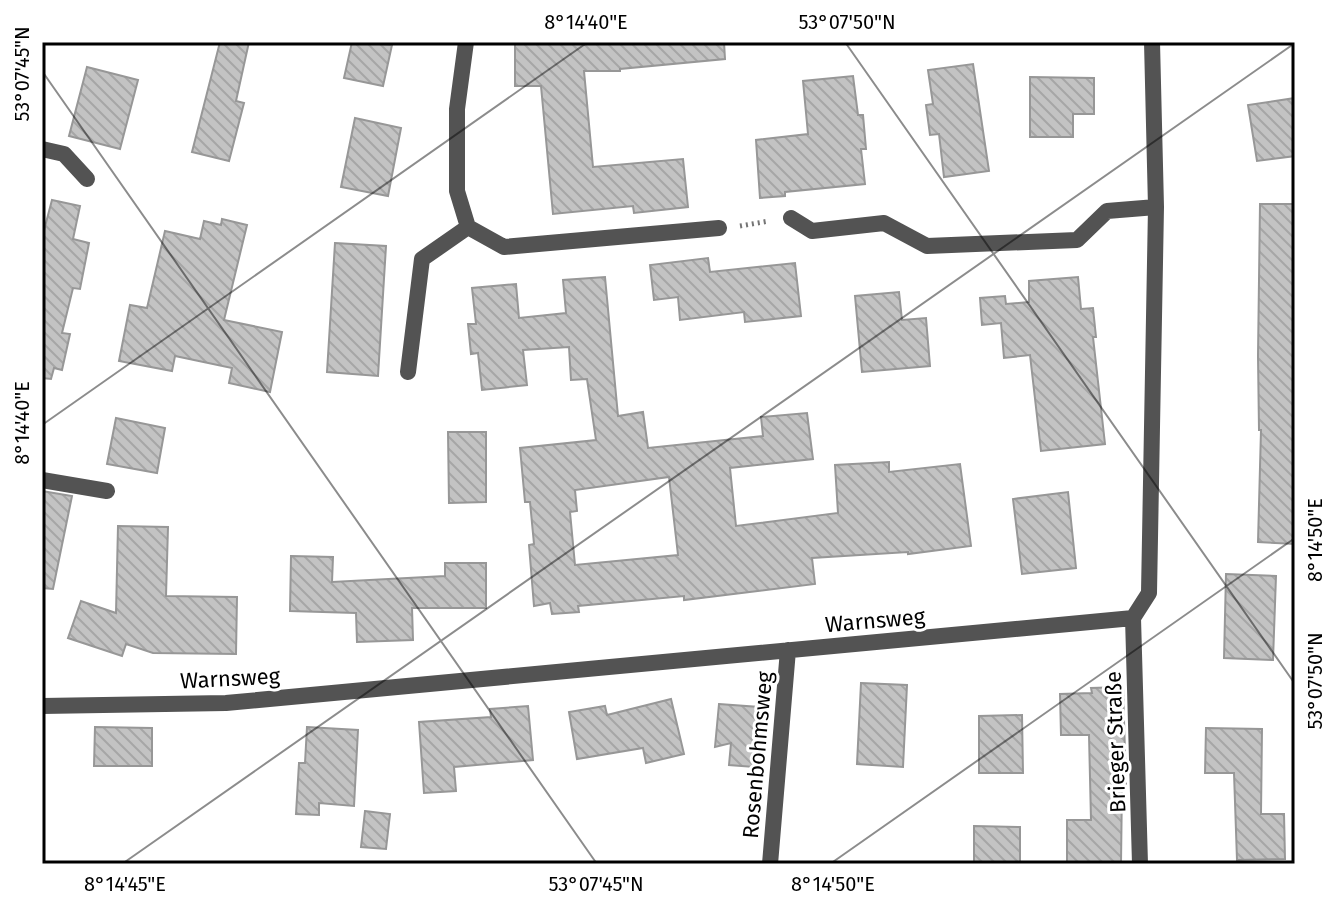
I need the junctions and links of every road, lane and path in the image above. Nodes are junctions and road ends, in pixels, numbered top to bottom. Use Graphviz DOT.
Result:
graph roads {
  1 [pos="466,42"];
  2 [pos="1152,42"];
  3 [pos="42,149"];
  4 [pos="87,179"];
  5 [pos="1156,207"];
  6 [pos="791,218"];
  7 [pos="468,227"];
  8 [pos="719,228"];
  9 [pos="408,372"];
  10 [pos="42,480"];
  11 [pos="107,491"];
  12 [pos="1133,618"];
  13 [pos="788,650"];
  14 [pos="42,706"];
  15 [pos="770,864"];
  16 [pos="1140,864"];
  1 -- 7 [label="street"];
  2 -- 5 [label="street"];
  3 -- 4 [label="street"];
  5 -- 6 [label="street"];
  5 -- 12 [label="street"];
  6 -- 8 [label="path"];
  7 -- 8 [label="street"];
  7 -- 9 [label="street"];
  10 -- 11 [label="street"];
  12 -- 13 [label="street, Warnsweg"];
  12 -- 16 [label="street, Brieger Straße"];
  13 -- 14 [label="street, Warnsweg"];
  13 -- 15 [label="street, Rosenbohmsweg"];
}
